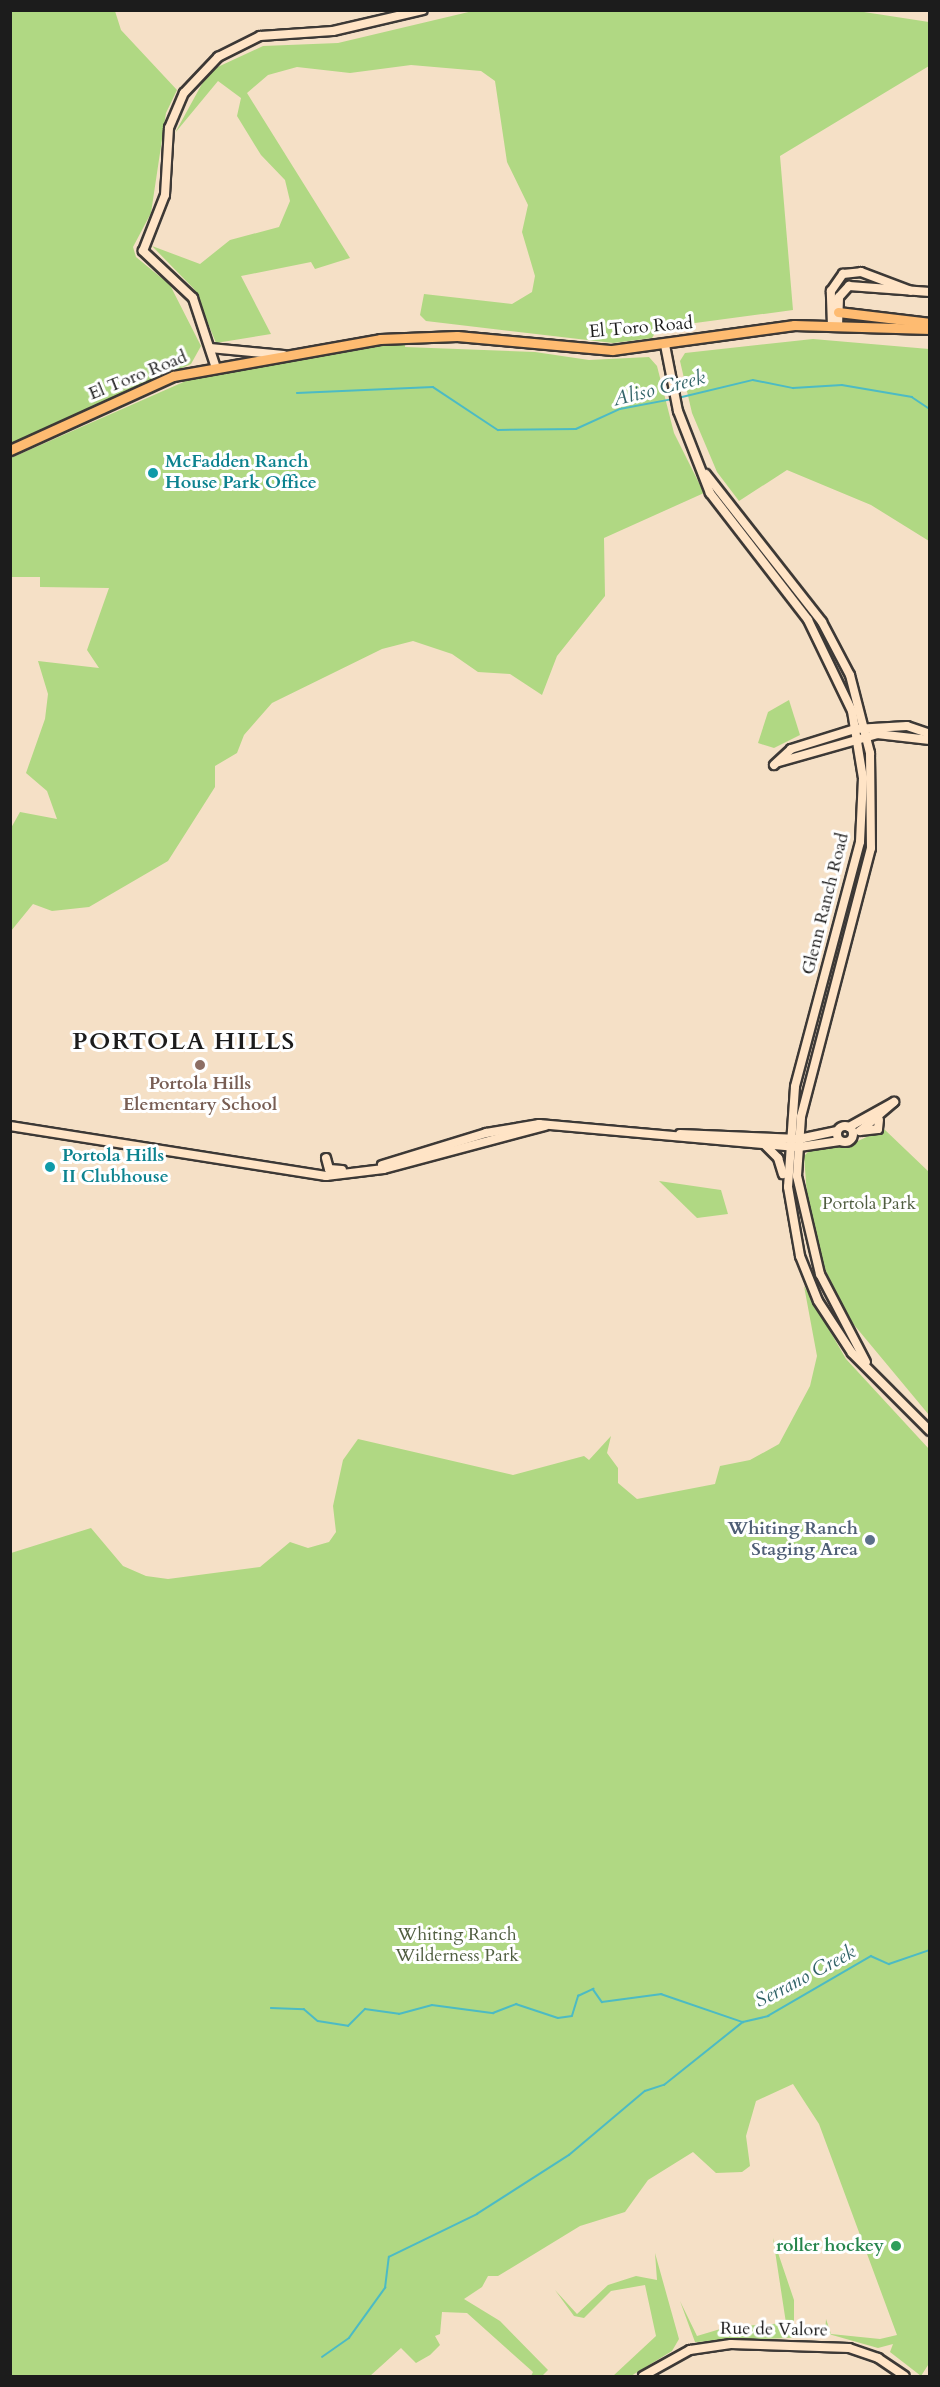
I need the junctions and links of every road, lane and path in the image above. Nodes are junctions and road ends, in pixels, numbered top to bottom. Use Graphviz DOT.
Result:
graph roads {
  1 [pos="423,10"];
  2 [pos="910,291"];
  3 [pos="930,292"];
  4 [pos="838,312"];
  5 [pos="930,323"];
  6 [pos="835,326"];
  7 [pos="930,329"];
  8 [pos="665,345"];
  9 [pos="210,348"];
  10 [pos="284,355"];
  11 [pos="215,365"];
  12 [pos="10,450"];
  13 [pos="861,732"];
  14 [pos="930,734"];
  15 [pos="930,740"];
  16 [pos="876,1118"];
  17 [pos="10,1126"];
  18 [pos="545,1126"];
  19 [pos="854,1130"];
  20 [pos="837,1131"];
  21 [pos="680,1134"];
  22 [pos="788,1141"];
  23 [pos="840,1141"];
  24 [pos="762,1142"];
  25 [pos="799,1143"];
  26 [pos="326,1158"];
  27 [pos="396,1160"];
  28 [pos="362,1172"];
  29 [pos="791,1212"];
  30 [pos="866,1363"];
  31 [pos="930,1431"];
  32 [pos="643,2376"];
  33 [pos="905,2376"];
  1 -- 9 [label="street"];
  2 -- 3 [label="street"];
  2 -- 4 [label="street"];
  2 -- 6 [label="street"];
  4 -- 5 [label="main road"];
  4 -- 6 [label="street"];
  6 -- 7 [label="main road, El Toro Road"];
  6 -- 8 [label="main road, El Toro Road"];
  8 -- 10 [label="main road, El Toro Road"];
  8 -- 13 [label="street, Glenn Ranch Road"];
  9 -- 10 [label="street, El Toro Road"];
  9 -- 11 [label="street"];
  10 -- 11 [label="main road, El Toro Road"];
  11 -- 12 [label="main road, El Toro Road"];
  13 -- 13 [label="street"];
  13 -- 14 [label="street"];
  13 -- 15 [label="street"];
  13 -- 22 [label="street, Glenn Ranch Road"];
  13 -- 25 [label="street, Glenn Ranch Road"];
  16 -- 19 [label="street"];
  17 -- 28 [label="street"];
  18 -- 21 [label="street"];
  18 -- 27 [label="street"];
  18 -- 28 [label="street"];
  19 -- 20 [label="street"];
  19 -- 23 [label="street"];
  20 -- 23 [label="street"];
  20 -- 25 [label="street"];
  21 -- 22 [label="street"];
  21 -- 24 [label="street"];
  22 -- 24 [label="street"];
  22 -- 25 [label="street"];
  22 -- 29 [label="street, Glenn Ranch Road"];
  23 -- 25 [label="street"];
  24 -- 29 [label="street"];
  25 -- 30 [label="street, Glenn Ranch Road"];
  26 -- 27 [label="street"];
  27 -- 28 [label="street"];
  29 -- 30 [label="street, Glenn Ranch Road"];
  30 -- 31 [label="street, Glenn Ranch Road"];
  32 -- 33 [label="street, Rue de Valore"];
}
